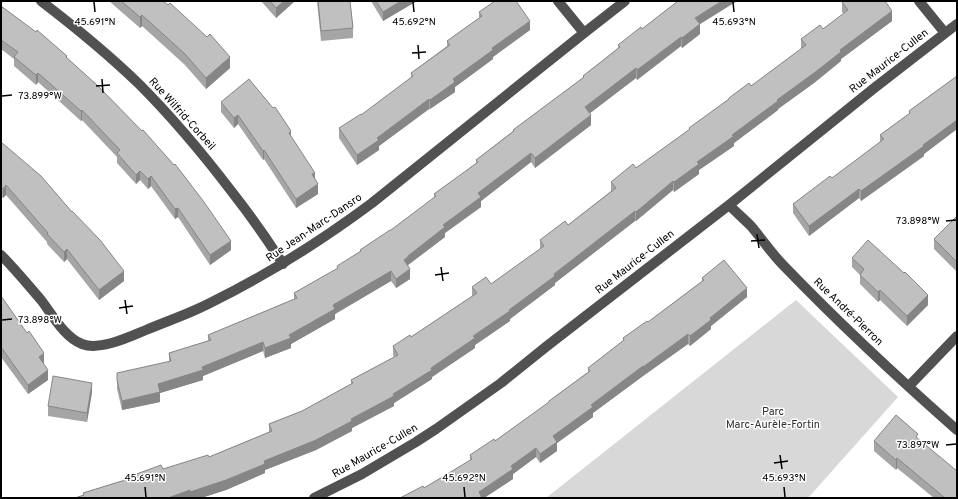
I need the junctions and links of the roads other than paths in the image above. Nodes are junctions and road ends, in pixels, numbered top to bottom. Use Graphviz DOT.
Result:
graph roads {
  1 [pos="41,1"];
  2 [pos="558,1"];
  3 [pos="625,1"];
  4 [pos="920,1"];
  5 [pos="957,24"];
  6 [pos="584,33"];
  7 [pos="945,33"];
  8 [pos="729,205"];
  9 [pos="1,255"];
  10 [pos="283,264"];
  11 [pos="957,336"];
  12 [pos="909,386"];
  13 [pos="957,430"];
  14 [pos="314,498"];
  1 -- 10 [label="street, Rue Wilfrid-Corbeil"];
  2 -- 6 [label="street"];
  3 -- 6 [label="street, Rue Jean-Marc-Dansro"];
  4 -- 7 [label="street"];
  5 -- 7 [label="street, Rue Maurice-Cullen"];
  6 -- 10 [label="street, Rue Jean-Marc-Dansro"];
  7 -- 8 [label="street, Rue Maurice-Cullen"];
  8 -- 12 [label="street, Rue André-Pierron"];
  8 -- 14 [label="street, Rue Maurice-Cullen"];
  9 -- 10 [label="street, Rue Jean-Marc-Dansro"];
  11 -- 12 [label="street"];
  12 -- 13 [label="street, Rue André-Pierron"];
}
